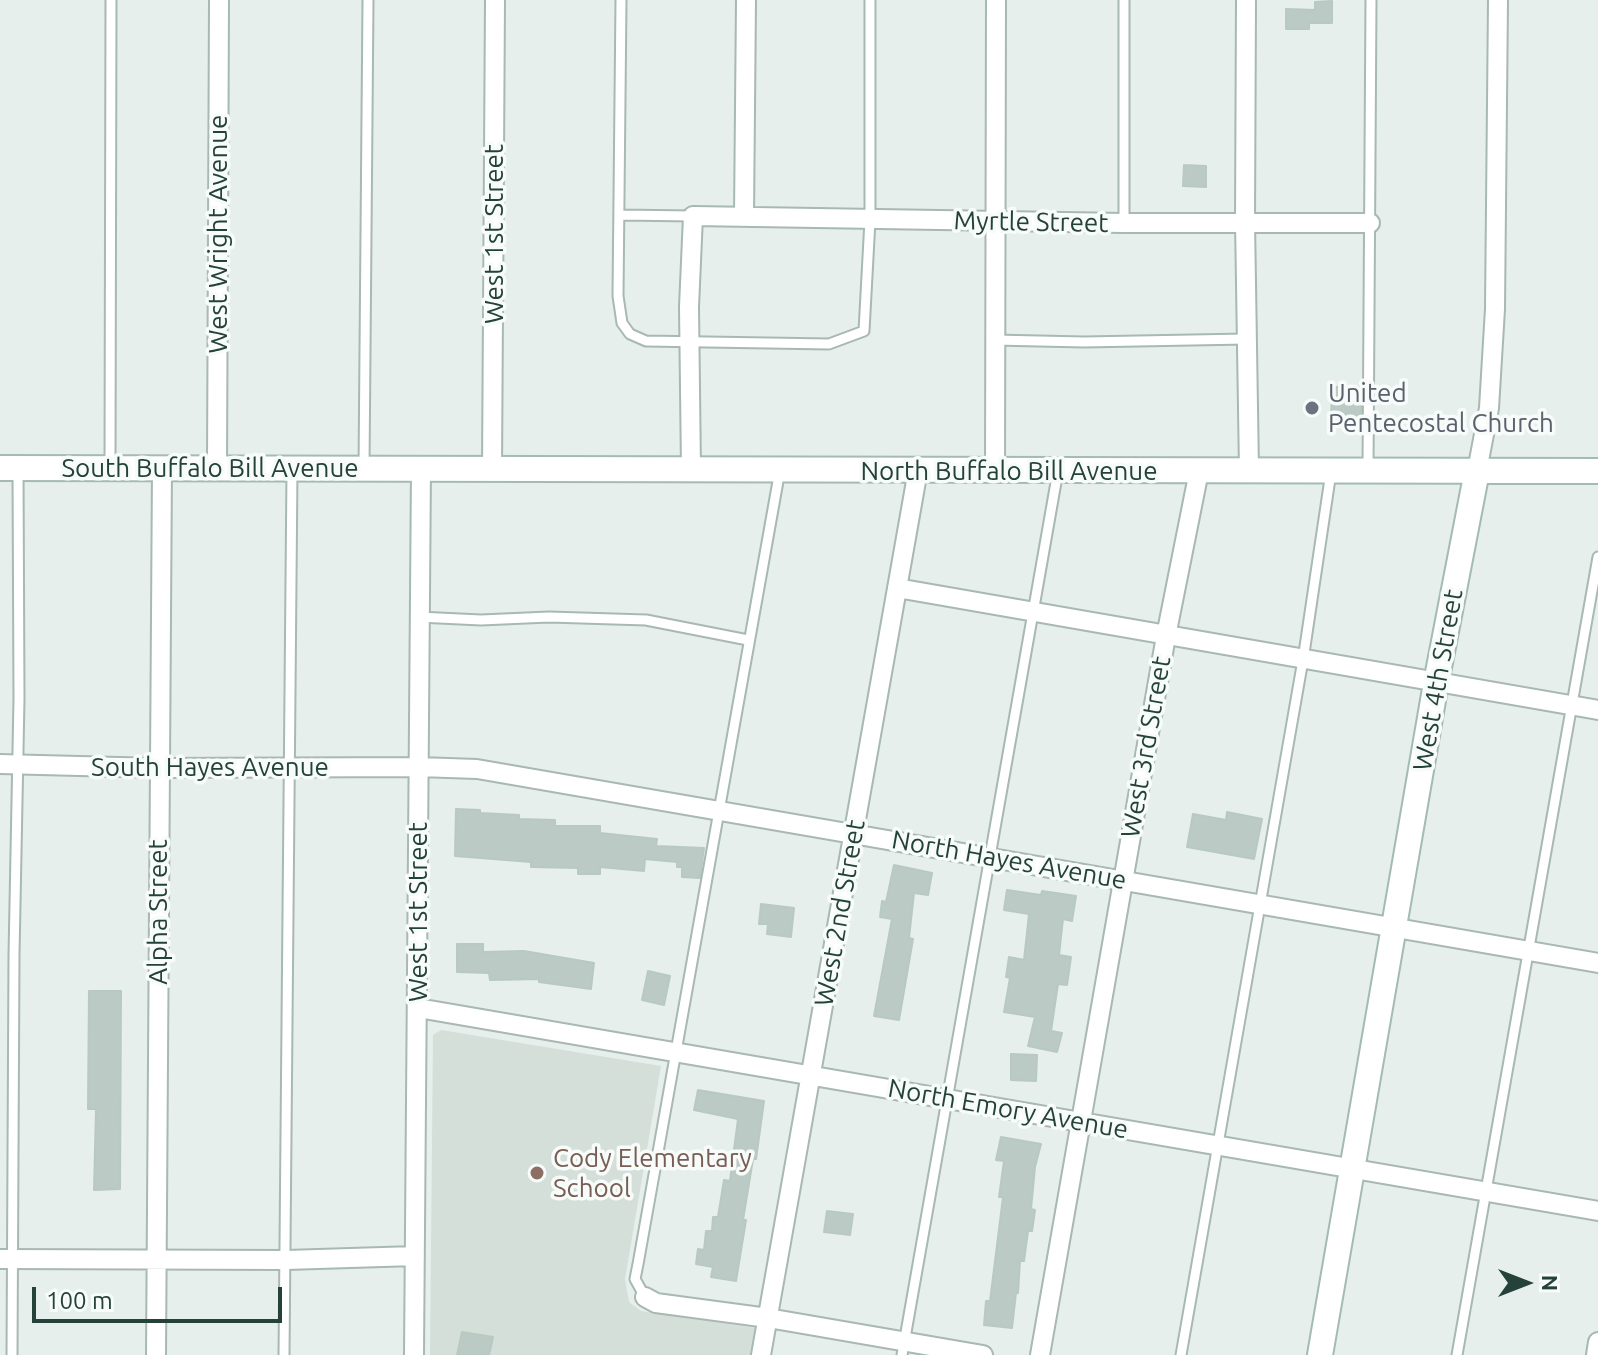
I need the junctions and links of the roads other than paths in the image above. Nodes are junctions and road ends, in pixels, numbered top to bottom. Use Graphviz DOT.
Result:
graph roads {
  1 [pos="111,0"];
  2 [pos="219,0"];
  3 [pos="368,0"];
  4 [pos="495,0"];
  5 [pos="621,0"];
  6 [pos="746,0"];
  7 [pos="870,0"];
  8 [pos="996,0"];
  9 [pos="1124,0"];
  10 [pos="1246,0"];
  11 [pos="1371,0"];
  12 [pos="1498,0"];
  13 [pos="620,215"];
  14 [pos="693,216"];
  15 [pos="744,216"];
  16 [pos="870,220"];
  17 [pos="995,221"];
  18 [pos="1245,221"];
  19 [pos="1124,223"];
  20 [pos="1370,223"];
  21 [pos="1246,339"];
  22 [pos="994,340"];
  23 [pos="689,343"];
  24 [pos="9,468"];
  25 [pos="110,468"];
  26 [pos="162,468"];
  27 [pos="217,468"];
  28 [pos="292,468"];
  29 [pos="364,468"];
  30 [pos="421,468"];
  31 [pos="492,469"];
  32 [pos="691,470"];
  33 [pos="780,470"];
  34 [pos="918,470"];
  35 [pos="995,471"];
  36 [pos="1058,471"];
  37 [pos="1199,471"];
  38 [pos="1249,471"];
  39 [pos="1477,471"];
  40 [pos="1598,471"];
  41 [pos="1331,472"];
  42 [pos="1368,472"];
  43 [pos="1598,557"];
  44 [pos="897,588"];
  45 [pos="1032,612"];
  46 [pos="418,617"];
  47 [pos="1166,636"];
  48 [pos="748,640"];
  49 [pos="1303,660"];
  50 [pos="1436,683"];
  51 [pos="1572,706"];
  52 [pos="1598,710"];
  53 [pos="9,764"];
  54 [pos="419,767"];
  55 [pos="159,768"];
  56 [pos="290,768"];
  57 [pos="721,810"];
  58 [pos="854,833"];
  59 [pos="990,856"];
  60 [pos="1123,880"];
  61 [pos="1260,904"];
  62 [pos="1394,927"];
  63 [pos="1528,951"];
  64 [pos="1598,963"];
  65 [pos="418,1008"];
  66 [pos="676,1052"];
  67 [pos="811,1075"];
  68 [pos="947,1099"];
  69 [pos="1080,1122"];
  70 [pos="1217,1145"];
  71 [pos="1352,1169"];
  72 [pos="1486,1192"];
  73 [pos="1598,1211"];
  74 [pos="415,1256"];
  75 [pos="156,1258"];
  76 [pos="6,1259"];
  77 [pos="286,1260"];
  78 [pos="645,1297"];
  79 [pos="768,1318"];
  80 [pos="1598,1342"];
  81 [pos="904,1348"];
  82 [pos="12,1355"];
  83 [pos="156,1355"];
  84 [pos="284,1355"];
  85 [pos="414,1355"];
  86 [pos="761,1355"];
  87 [pos="983,1355"];
  88 [pos="1040,1355"];
  89 [pos="1181,1355"];
  90 [pos="1320,1355"];
  91 [pos="1457,1355"];
  92 [pos="1596,1355"];
  1 -- 25 [label="lane"];
  2 -- 27 [label="street, West Wright Avenue"];
  3 -- 29 [label="lane"];
  4 -- 31 [label="street, West 1st Street"];
  5 -- 13 [label="lane"];
  6 -- 15 [label="street"];
  7 -- 16 [label="lane"];
  8 -- 17 [label="street"];
  9 -- 19 [label="lane"];
  10 -- 18 [label="street"];
  11 -- 20 [label="lane"];
  12 -- 39 [label="street, West 4th Street"];
  13 -- 14 [label="lane"];
  13 -- 23 [label="lane"];
  14 -- 15 [label="street, Myrtle Street"];
  14 -- 23 [label="street"];
  15 -- 16 [label="street, Myrtle Street"];
  16 -- 17 [label="street, Myrtle Street"];
  16 -- 23 [label="lane"];
  17 -- 19 [label="street, Myrtle Street"];
  17 -- 22 [label="street"];
  18 -- 19 [label="street, Myrtle Street"];
  18 -- 20 [label="street, Myrtle Street"];
  18 -- 21 [label="street"];
  20 -- 42 [label="lane"];
  21 -- 22 [label="lane"];
  21 -- 38 [label="street"];
  22 -- 35 [label="street"];
  23 -- 32 [label="street"];
  24 -- 25 [label="main road, South Buffalo Bill Avenue"];
  24 -- 53 [label="lane"];
  25 -- 26 [label="main road, South Buffalo Bill Avenue"];
  26 -- 27 [label="main road, South Buffalo Bill Avenue"];
  26 -- 55 [label="street, Alpha Street"];
  27 -- 28 [label="main road, South Buffalo Bill Avenue"];
  28 -- 29 [label="main road, South Buffalo Bill Avenue"];
  28 -- 56 [label="lane"];
  29 -- 30 [label="main road, South Buffalo Bill Avenue"];
  30 -- 31 [label="main road, North Buffalo Bill Avenue"];
  30 -- 46 [label="street, West 1st Street"];
  31 -- 32 [label="main road, North Buffalo Bill Avenue"];
  32 -- 33 [label="main road, North Buffalo Bill Avenue"];
  33 -- 34 [label="main road, North Buffalo Bill Avenue"];
  33 -- 48 [label="lane"];
  34 -- 35 [label="main road, North Buffalo Bill Avenue"];
  34 -- 44 [label="street, West 2nd Street"];
  35 -- 36 [label="main road, North Buffalo Bill Avenue"];
  36 -- 37 [label="main road, North Buffalo Bill Avenue"];
  36 -- 45 [label="lane"];
  37 -- 38 [label="main road, North Buffalo Bill Avenue"];
  37 -- 47 [label="street, West 3rd Street"];
  38 -- 41 [label="main road, North Buffalo Bill Avenue"];
  39 -- 40 [label="main road, North Buffalo Bill Avenue"];
  39 -- 42 [label="main road, North Buffalo Bill Avenue"];
  39 -- 50 [label="main road, West 4th Street"];
  41 -- 42 [label="main road, North Buffalo Bill Avenue"];
  41 -- 49 [label="lane"];
  43 -- 51 [label="lane"];
  44 -- 45 [label="street"];
  44 -- 58 [label="street, West 2nd Street"];
  45 -- 47 [label="street"];
  45 -- 59 [label="lane"];
  46 -- 48 [label="lane"];
  46 -- 54 [label="street, West 1st Street"];
  47 -- 49 [label="street"];
  47 -- 60 [label="street, West 3rd Street"];
  48 -- 57 [label="lane"];
  49 -- 50 [label="street"];
  49 -- 61 [label="lane"];
  50 -- 51 [label="street"];
  50 -- 62 [label="main road, West 4th Street"];
  51 -- 52 [label="street"];
  51 -- 63 [label="lane"];
  53 -- 55 [label="street, South Hayes Avenue"];
  53 -- 76 [label="lane"];
  54 -- 56 [label="street, South Hayes Avenue"];
  54 -- 57 [label="street, North Hayes Avenue"];
  54 -- 65 [label="street, West 1st Street"];
  55 -- 56 [label="street, South Hayes Avenue"];
  55 -- 75 [label="street, Alpha Street"];
  56 -- 77 [label="lane"];
  57 -- 58 [label="street, North Hayes Avenue"];
  57 -- 66 [label="lane"];
  58 -- 59 [label="street, North Hayes Avenue"];
  58 -- 67 [label="street, West 2nd Street"];
  59 -- 60 [label="street, North Hayes Avenue"];
  59 -- 68 [label="lane"];
  60 -- 61 [label="street, North Hayes Avenue"];
  60 -- 69 [label="street, West 3rd Street"];
  61 -- 62 [label="street, North Hayes Avenue"];
  61 -- 70 [label="lane"];
  62 -- 63 [label="street, North Hayes Avenue"];
  62 -- 71 [label="main road, West 4th Street"];
  63 -- 64 [label="street, North Hayes Avenue"];
  63 -- 72 [label="lane"];
  65 -- 66 [label="street, North Emory Avenue"];
  65 -- 74 [label="street, West 1st Street"];
  66 -- 67 [label="street, North Emory Avenue"];
  66 -- 78 [label="lane"];
  67 -- 68 [label="street, North Emory Avenue"];
  67 -- 79 [label="street, West 2nd Street"];
  68 -- 69 [label="street, North Emory Avenue"];
  68 -- 81 [label="lane"];
  69 -- 70 [label="street, North Emory Avenue"];
  69 -- 88 [label="street, West 3rd Street"];
  70 -- 71 [label="street, North Emory Avenue"];
  70 -- 89 [label="lane"];
  71 -- 72 [label="street, North Emory Avenue"];
  71 -- 90 [label="main road, West 4th Street"];
  72 -- 73 [label="street, North Emory Avenue"];
  72 -- 91 [label="lane"];
  74 -- 77 [label="street"];
  74 -- 85 [label="street, West 1st Street"];
  75 -- 76 [label="street"];
  75 -- 77 [label="street"];
  75 -- 83 [label="street, Alpha Street"];
  76 -- 82 [label="lane"];
  77 -- 84 [label="lane"];
  78 -- 79 [label="street"];
  79 -- 81 [label="street"];
  79 -- 86 [label="street, West 2nd Street"];
  80 -- 92 [label="street"];
  81 -- 87 [label="street"];
}
